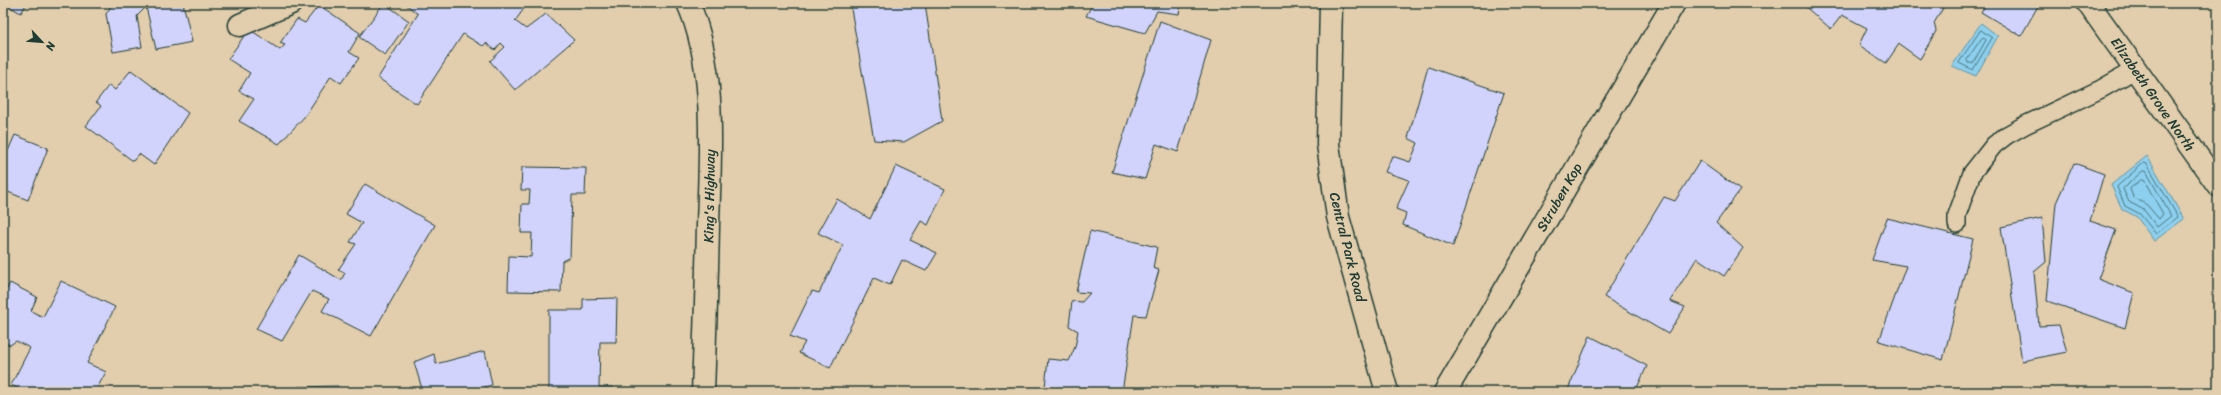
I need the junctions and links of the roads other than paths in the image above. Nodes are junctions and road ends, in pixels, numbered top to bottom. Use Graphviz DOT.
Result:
graph roads {
  1 [pos="291,3"];
  2 [pos="688,3"];
  3 [pos="1331,3"];
  4 [pos="1674,3"];
  5 [pos="2088,3"];
  6 [pos="240,25"];
  7 [pos="2136,69"];
  8 [pos="2218,185"];
  9 [pos="1957,224"];
  10 [pos="703,392"];
  11 [pos="1387,392"];
  12 [pos="1446,392"];
  1 -- 6 [label="street"];
  2 -- 10 [label="street, King's Highway"];
  3 -- 11 [label="street, Central Park Road"];
  4 -- 12 [label="street, Struben Kop"];
  5 -- 7 [label="street, Elizabeth Grove North"];
  7 -- 8 [label="street, Elizabeth Grove North"];
  7 -- 9 [label="lane"];
}
